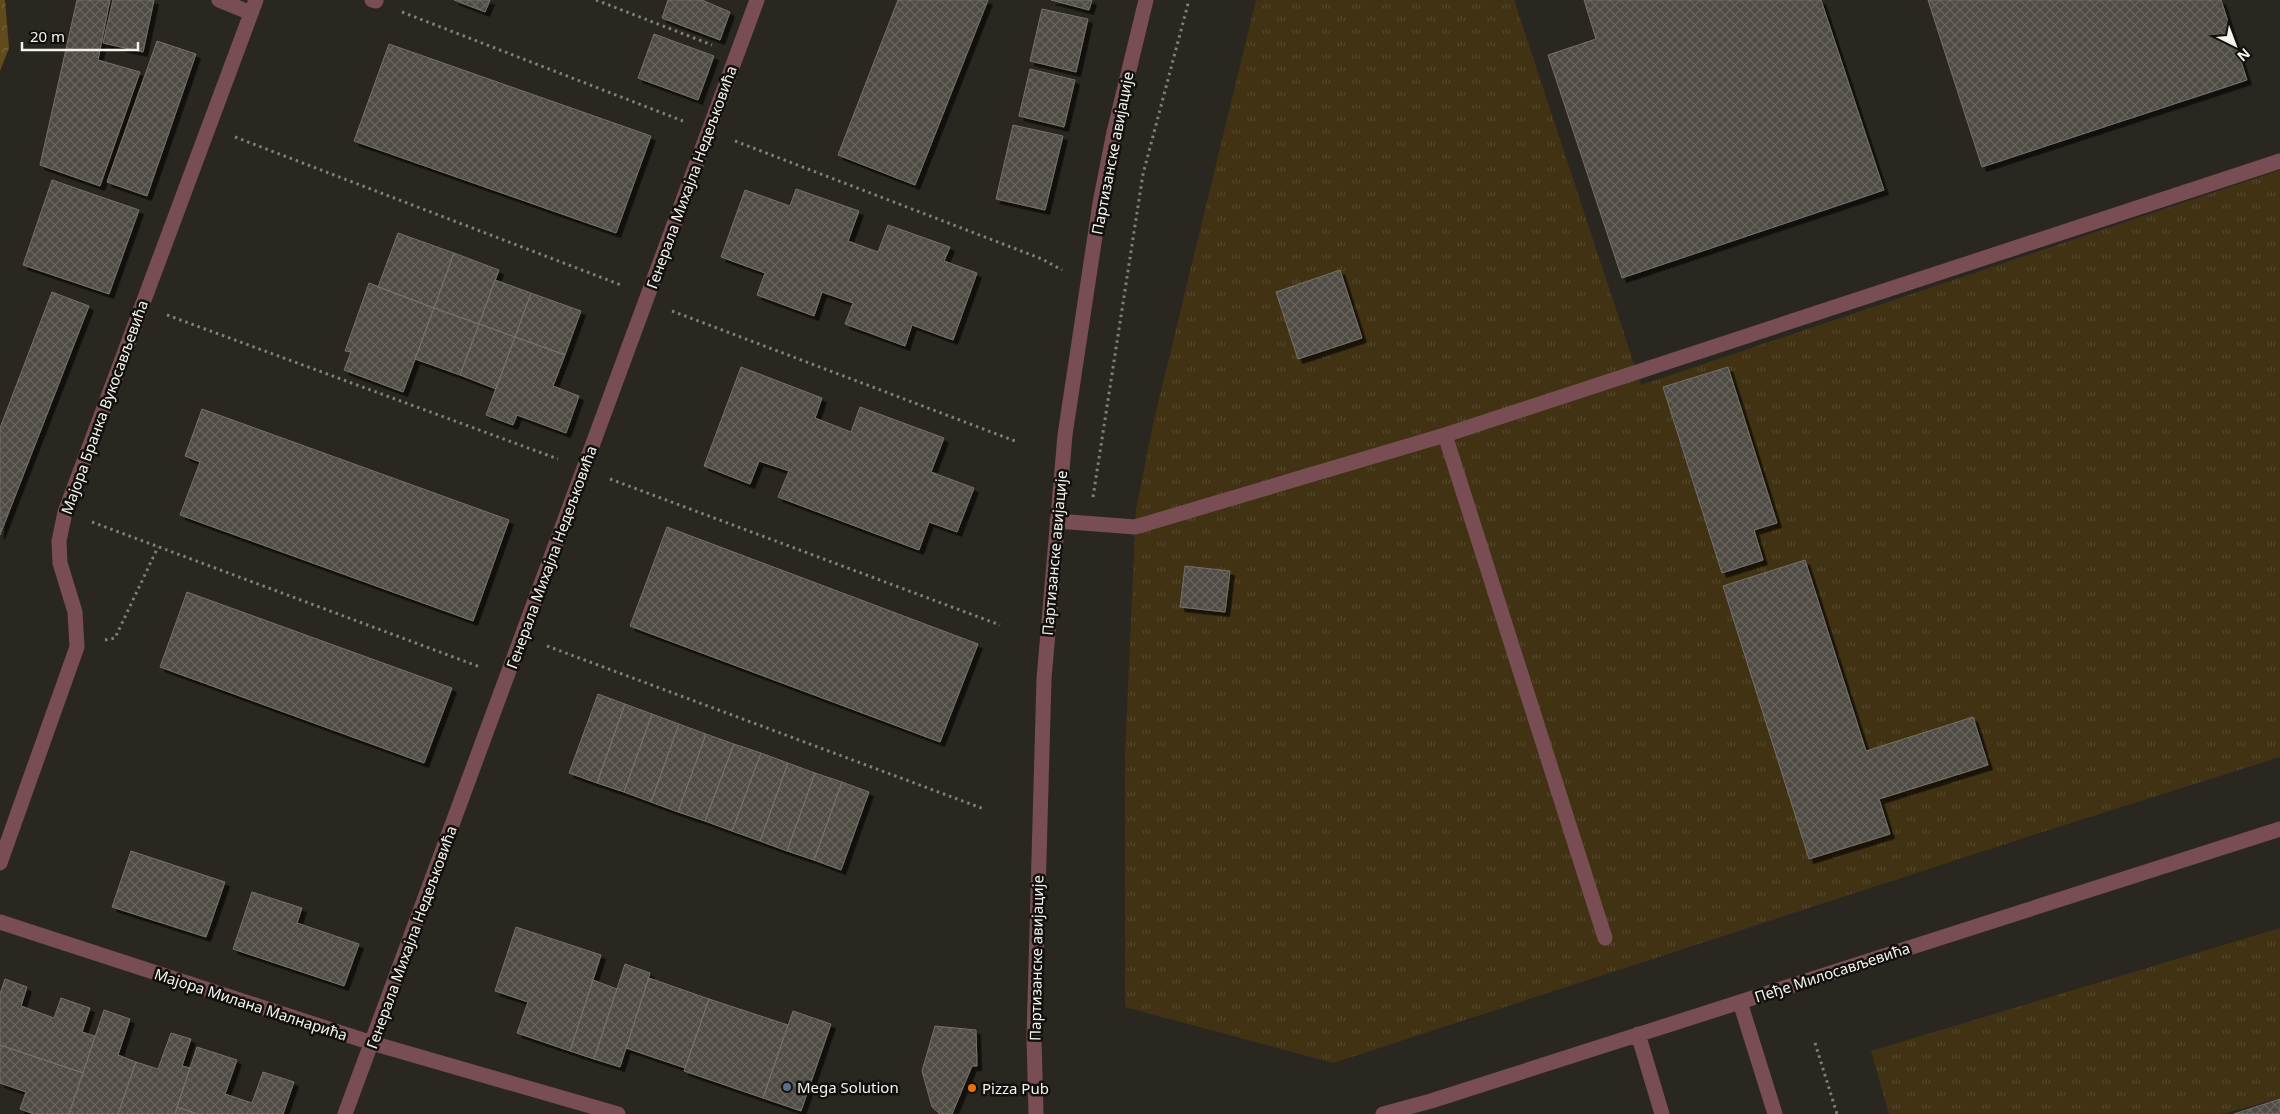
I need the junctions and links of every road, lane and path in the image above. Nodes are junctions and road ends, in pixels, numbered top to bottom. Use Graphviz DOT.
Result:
graph roads {
  1 [pos="219,0"];
  2 [pos="596,0"];
  3 [pos="756,0"];
  4 [pos="1146,0"];
  5 [pos="1189,0"];
  6 [pos="374,1"];
  7 [pos="253,7"];
  8 [pos="737,54"];
  9 [pos="208,126"];
  10 [pos="709,131"];
  11 [pos="2280,161"];
  12 [pos="1087,285"];
  13 [pos="646,298"];
  14 [pos="141,305"];
  15 [pos="1445,435"];
  16 [pos="1015,441"];
  17 [pos="584,469"];
  18 [pos="65,512"];
  19 [pos="1057,521"];
  20 [pos="1089,524"];
  21 [pos="158,547"];
  22 [pos="1000,625"];
  23 [pos="521,636"];
  24 [pos="78,647"];
  25 [pos="506,677"];
  26 [pos="984,809"];
  27 [pos="2280,829"];
  28 [pos="0,863"];
  29 [pos="0,922"];
  30 [pos="1605,938"];
  31 [pos="1740,1002"];
  32 [pos="1638,1034"];
  33 [pos="372,1043"];
  34 [pos="1814,1043"];
  35 [pos="345,1114"];
  36 [pos="618,1114"];
  37 [pos="1036,1114"];
  38 [pos="1383,1114"];
  39 [pos="1662,1114"];
  40 [pos="1775,1114"];
  41 [pos="1837,1114"];
  1 -- 7 [label="street, Мајора Бранка Вукосављевића"];
  2 -- 8 [label="path"];
  3 -- 8 [label="street, Генерала Михајла Недељковића"];
  4 -- 12 [label="street, Партизанске авијације"];
  5 -- 20 [label="path"];
  6 -- 10 [label="path"];
  7 -- 9 [label="street, Мајора Бранка Вукосављевића"];
  8 -- 10 [label="street, Генерала Михајла Недељковића"];
  9 -- 13 [label="path"];
  9 -- 14 [label="street, Мајора Бранка Вукосављевића"];
  10 -- 12 [label="path"];
  10 -- 13 [label="street, Генерала Михајла Недељковића"];
  11 -- 15 [label="street"];
  12 -- 19 [label="street, Партизанске авијације"];
  13 -- 16 [label="path"];
  13 -- 17 [label="street, Генерала Михајла Недељковића"];
  14 -- 17 [label="path"];
  14 -- 18 [label="street, Мајора Бранка Вукосављевића"];
  15 -- 20 [label="street"];
  15 -- 30 [label="street"];
  17 -- 22 [label="path"];
  17 -- 23 [label="street, Генерала Михајла Недељковића"];
  18 -- 21 [label="path"];
  18 -- 24 [label="street, Мајора Бранка Вукосављевића"];
  19 -- 20 [label="street"];
  19 -- 37 [label="street, Партизанске авијације"];
  21 -- 24 [label="path"];
  21 -- 25 [label="path"];
  23 -- 25 [label="street, Генерала Михајла Недељковића"];
  23 -- 26 [label="path"];
  24 -- 28 [label="street, Мајора Бранка Вукосављевића"];
  25 -- 33 [label="street, Генерала Михајла Недељковића"];
  27 -- 31 [label="street, Пеђе Милосављевића"];
  29 -- 33 [label="street, Мајора Милана Малнарића"];
  31 -- 32 [label="street, Пеђе Милосављевића"];
  31 -- 40 [label="street"];
  32 -- 38 [label="street, Пеђе Милосављевића"];
  32 -- 39 [label="street"];
  33 -- 35 [label="street, Генерала Михајла Недељковића"];
  33 -- 36 [label="street, Мајора Милана Малнарића"];
  34 -- 41 [label="path"];
}
